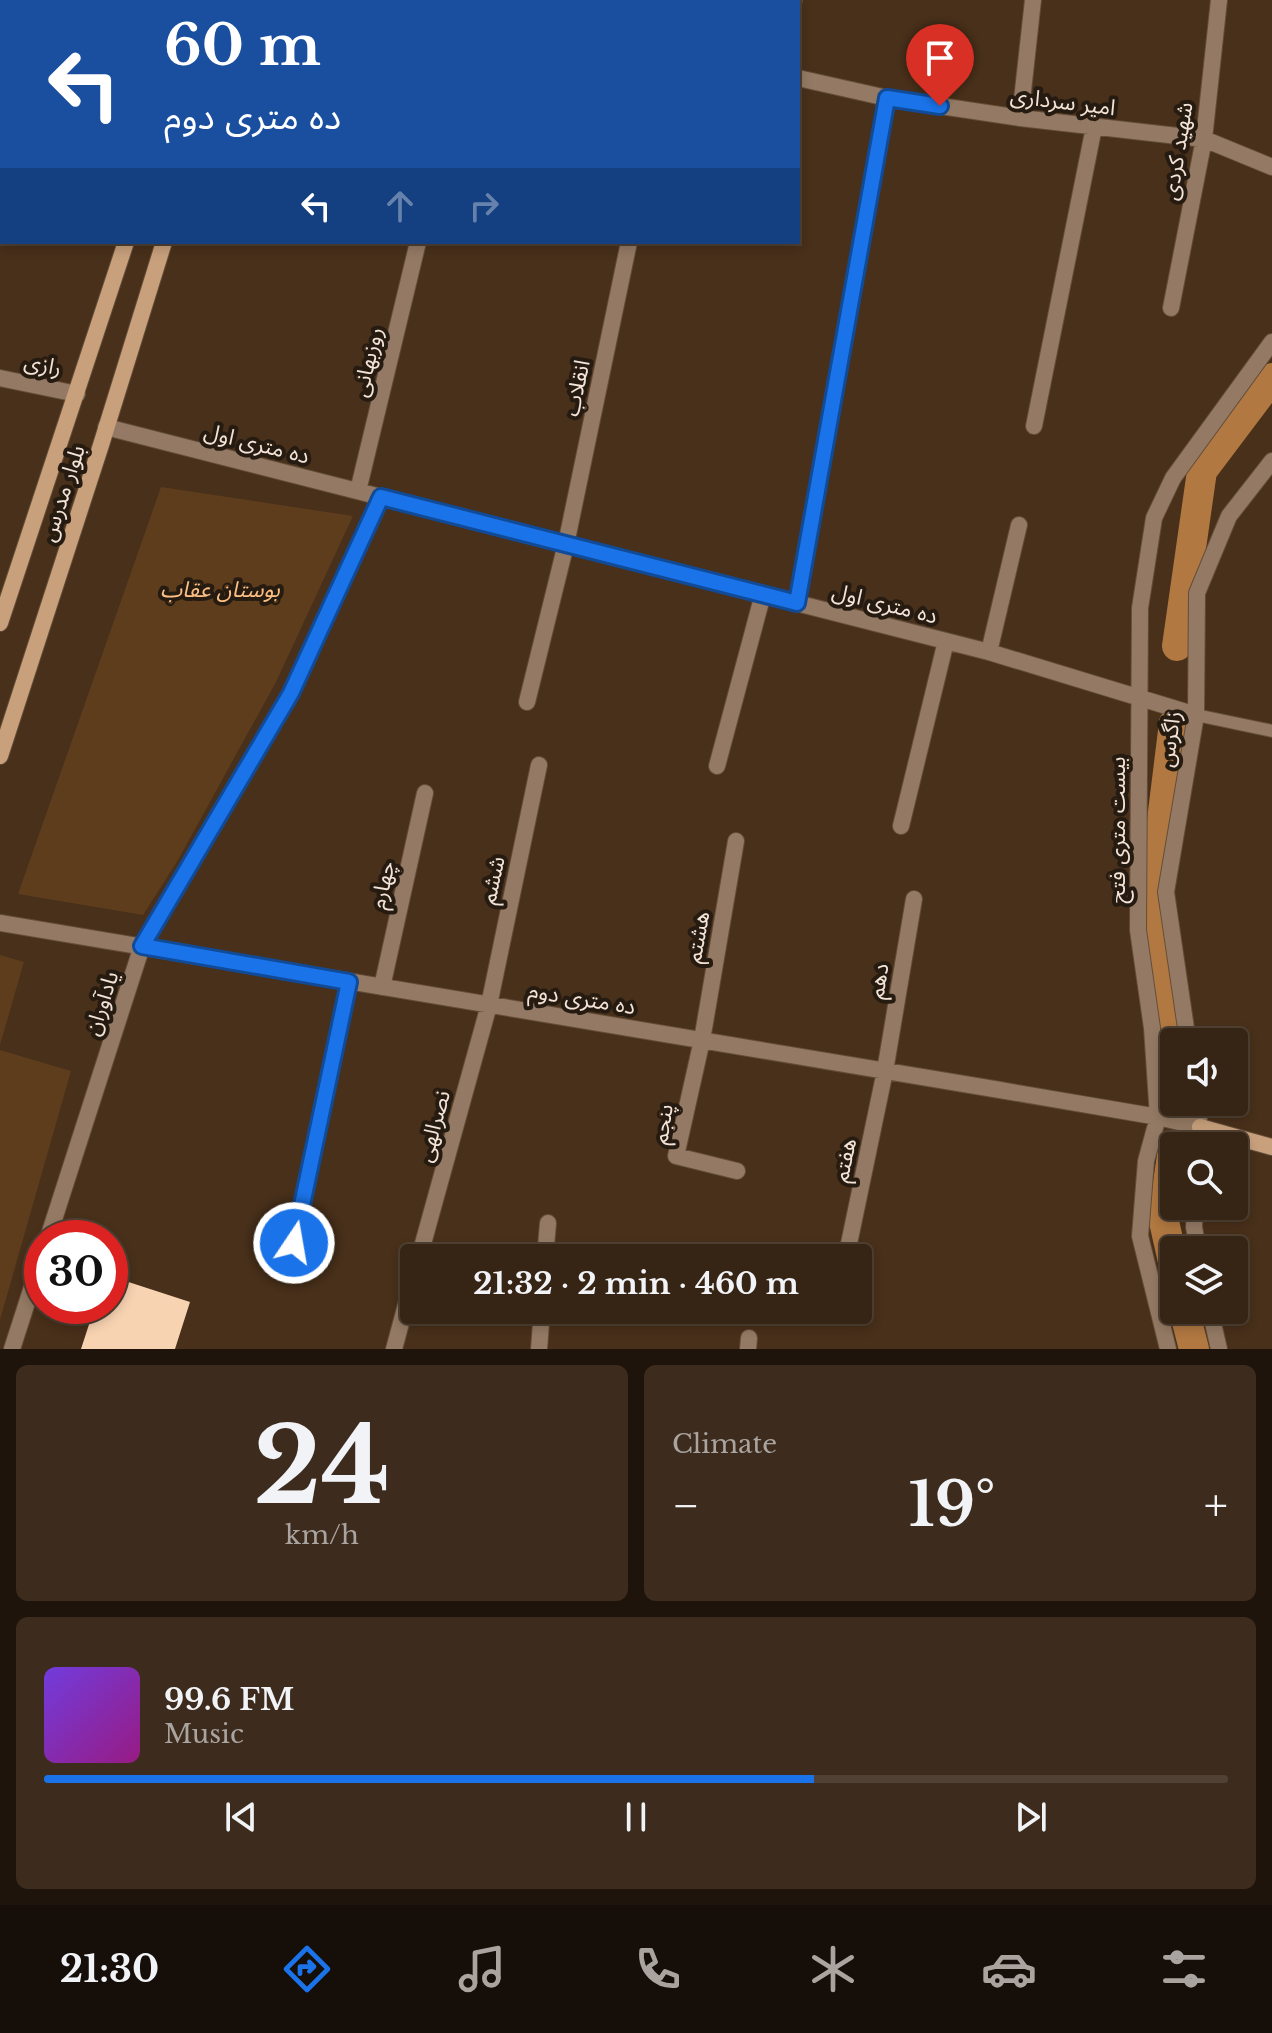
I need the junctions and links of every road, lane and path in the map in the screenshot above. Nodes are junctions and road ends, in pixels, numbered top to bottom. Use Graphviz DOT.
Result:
graph roads {
  1 [pos="1033,0"];
  2 [pos="1219,0"];
  3 [pos="800,78"];
  4 [pos="887,98"];
  5 [pos="1020,118"];
  6 [pos="1094,127"];
  7 [pos="1204,139"];
  8 [pos="1272,167"];
  9 [pos="125,244"];
  10 [pos="163,244"];
  11 [pos="418,244"];
  12 [pos="629,244"];
  13 [pos="1171,308"];
  14 [pos="1272,342"];
  15 [pos="0,378"];
  16 [pos="77,394"];
  17 [pos="1034,426"];
  18 [pos="106,427"];
  19 [pos="1272,461"];
  20 [pos="358,491"];
  21 [pos="381,497"];
  22 [pos="1019,525"];
  23 [pos="566,544"];
  24 [pos="763,594"];
  25 [pos="797,603"];
  26 [pos="0,623"];
  27 [pos="946,641"];
  28 [pos="989,652"];
  29 [pos="1139,697"];
  30 [pos="527,702"];
  31 [pos="1196,715"];
  32 [pos="1272,731"];
  33 [pos="0,756"];
  34 [pos="539,765"];
  35 [pos="717,766"];
  36 [pos="425,793"];
  37 [pos="901,826"];
  38 [pos="736,841"];
  39 [pos="914,899"];
  40 [pos="0,923"];
  41 [pos="142,946"];
  42 [pos="349,982"];
  43 [pos="382,987"];
  44 [pos="489,1005"];
  45 [pos="1186,1028"];
  46 [pos="702,1040"];
  47 [pos="885,1071"];
  48 [pos="1198,1116"];
  49 [pos="1158,1117"];
  50 [pos="1200,1127"];
  51 [pos="1200,1132"];
  52 [pos="1272,1147"];
  53 [pos="737,1171"];
  54 [pos="54,1220"];
  55 [pos="548,1223"];
  56 [pos="294,1243"];
  57 [pos="423,1244"];
  58 [pos="546,1244"];
  59 [pos="849,1244"];
  60 [pos="24,1312"];
  61 [pos="401,1324"];
  62 [pos="541,1324"];
  63 [pos="1213,1324"];
  64 [pos="12,1349"];
  65 [pos="394,1349"];
  66 [pos="539,1349"];
  67 [pos="1168,1349"];
  68 [pos="1219,1349"];
  1 -- 5 [label="street"];
  2 -- 7 [label="street, شهید کردی"];
  3 -- 4 [label="street, امیر سرداری"];
  4 -- 5 [label="street, امیر سرداری"];
  4 -- 25 [label="street"];
  5 -- 6 [label="street, امیر سرداری"];
  6 -- 7 [label="street, امیر سرداری"];
  6 -- 17 [label="street"];
  7 -- 8 [label="street, امیر سرداری"];
  7 -- 13 [label="street, شهید کردی"];
  9 -- 16 [label="main road, بلوار مدرس"];
  10 -- 18 [label="main road, بلوار مدرس"];
  11 -- 20 [label="street, روزبهانی"];
  12 -- 23 [label="street, انقلاب"];
  14 -- 29 [label="street, بیست متری فتح"];
  15 -- 16 [label="street, رازی"];
  16 -- 26 [label="main road, بلوار مدرس"];
  18 -- 20 [label="street, ده متری اول"];
  18 -- 33 [label="main road, بلوار مدرس"];
  19 -- 31 [label="street, زاگرس"];
  20 -- 21 [label="street, ده متری اول"];
  21 -- 23 [label="street, ده متری اول"];
  21 -- 41 [label="street, یادآوران"];
  22 -- 28 [label="street"];
  23 -- 24 [label="street, ده متری اول"];
  23 -- 30 [label="street"];
  24 -- 25 [label="street, ده متری اول"];
  24 -- 35 [label="street"];
  25 -- 27 [label="street, ده متری اول"];
  27 -- 28 [label="street, ده متری اول"];
  27 -- 37 [label="street"];
  28 -- 29 [label="street, ده متری اول"];
  29 -- 31 [label="street, ده متری اول"];
  29 -- 49 [label="street, بیست متری فتح"];
  31 -- 32 [label="lane"];
  31 -- 45 [label="street, زاگرس"];
  34 -- 44 [label="street, ششم"];
  36 -- 43 [label="street, چهارم"];
  38 -- 46 [label="street, هشتم"];
  39 -- 47 [label="street, دهم"];
  40 -- 41 [label="street, ده متری دوم"];
  41 -- 42 [label="street, ده متری دوم"];
  41 -- 54 [label="street, یادآوران"];
  42 -- 43 [label="street, ده متری دوم"];
  42 -- 56 [label="street"];
  43 -- 44 [label="street, ده متری دوم"];
  44 -- 46 [label="street, ده متری دوم"];
  44 -- 57 [label="street, نصرالهی"];
  46 -- 47 [label="street, ده متری دوم"];
  46 -- 53 [label="street, پنجم"];
  47 -- 49 [label="street, ده متری دوم"];
  47 -- 59 [label="street, هفتم"];
  48 -- 50 [label="street"];
  49 -- 50 [label="street, ده متری دوم"];
  49 -- 67 [label="street, بیست متری فتح"];
  50 -- 51 [label="street"];
  50 -- 52 [label="main road"];
  55 -- 58 [label="street"];
  60 -- 64 [label="street"];
  61 -- 65 [label="street"];
  62 -- 66 [label="street"];
  63 -- 68 [label="street"];
}
